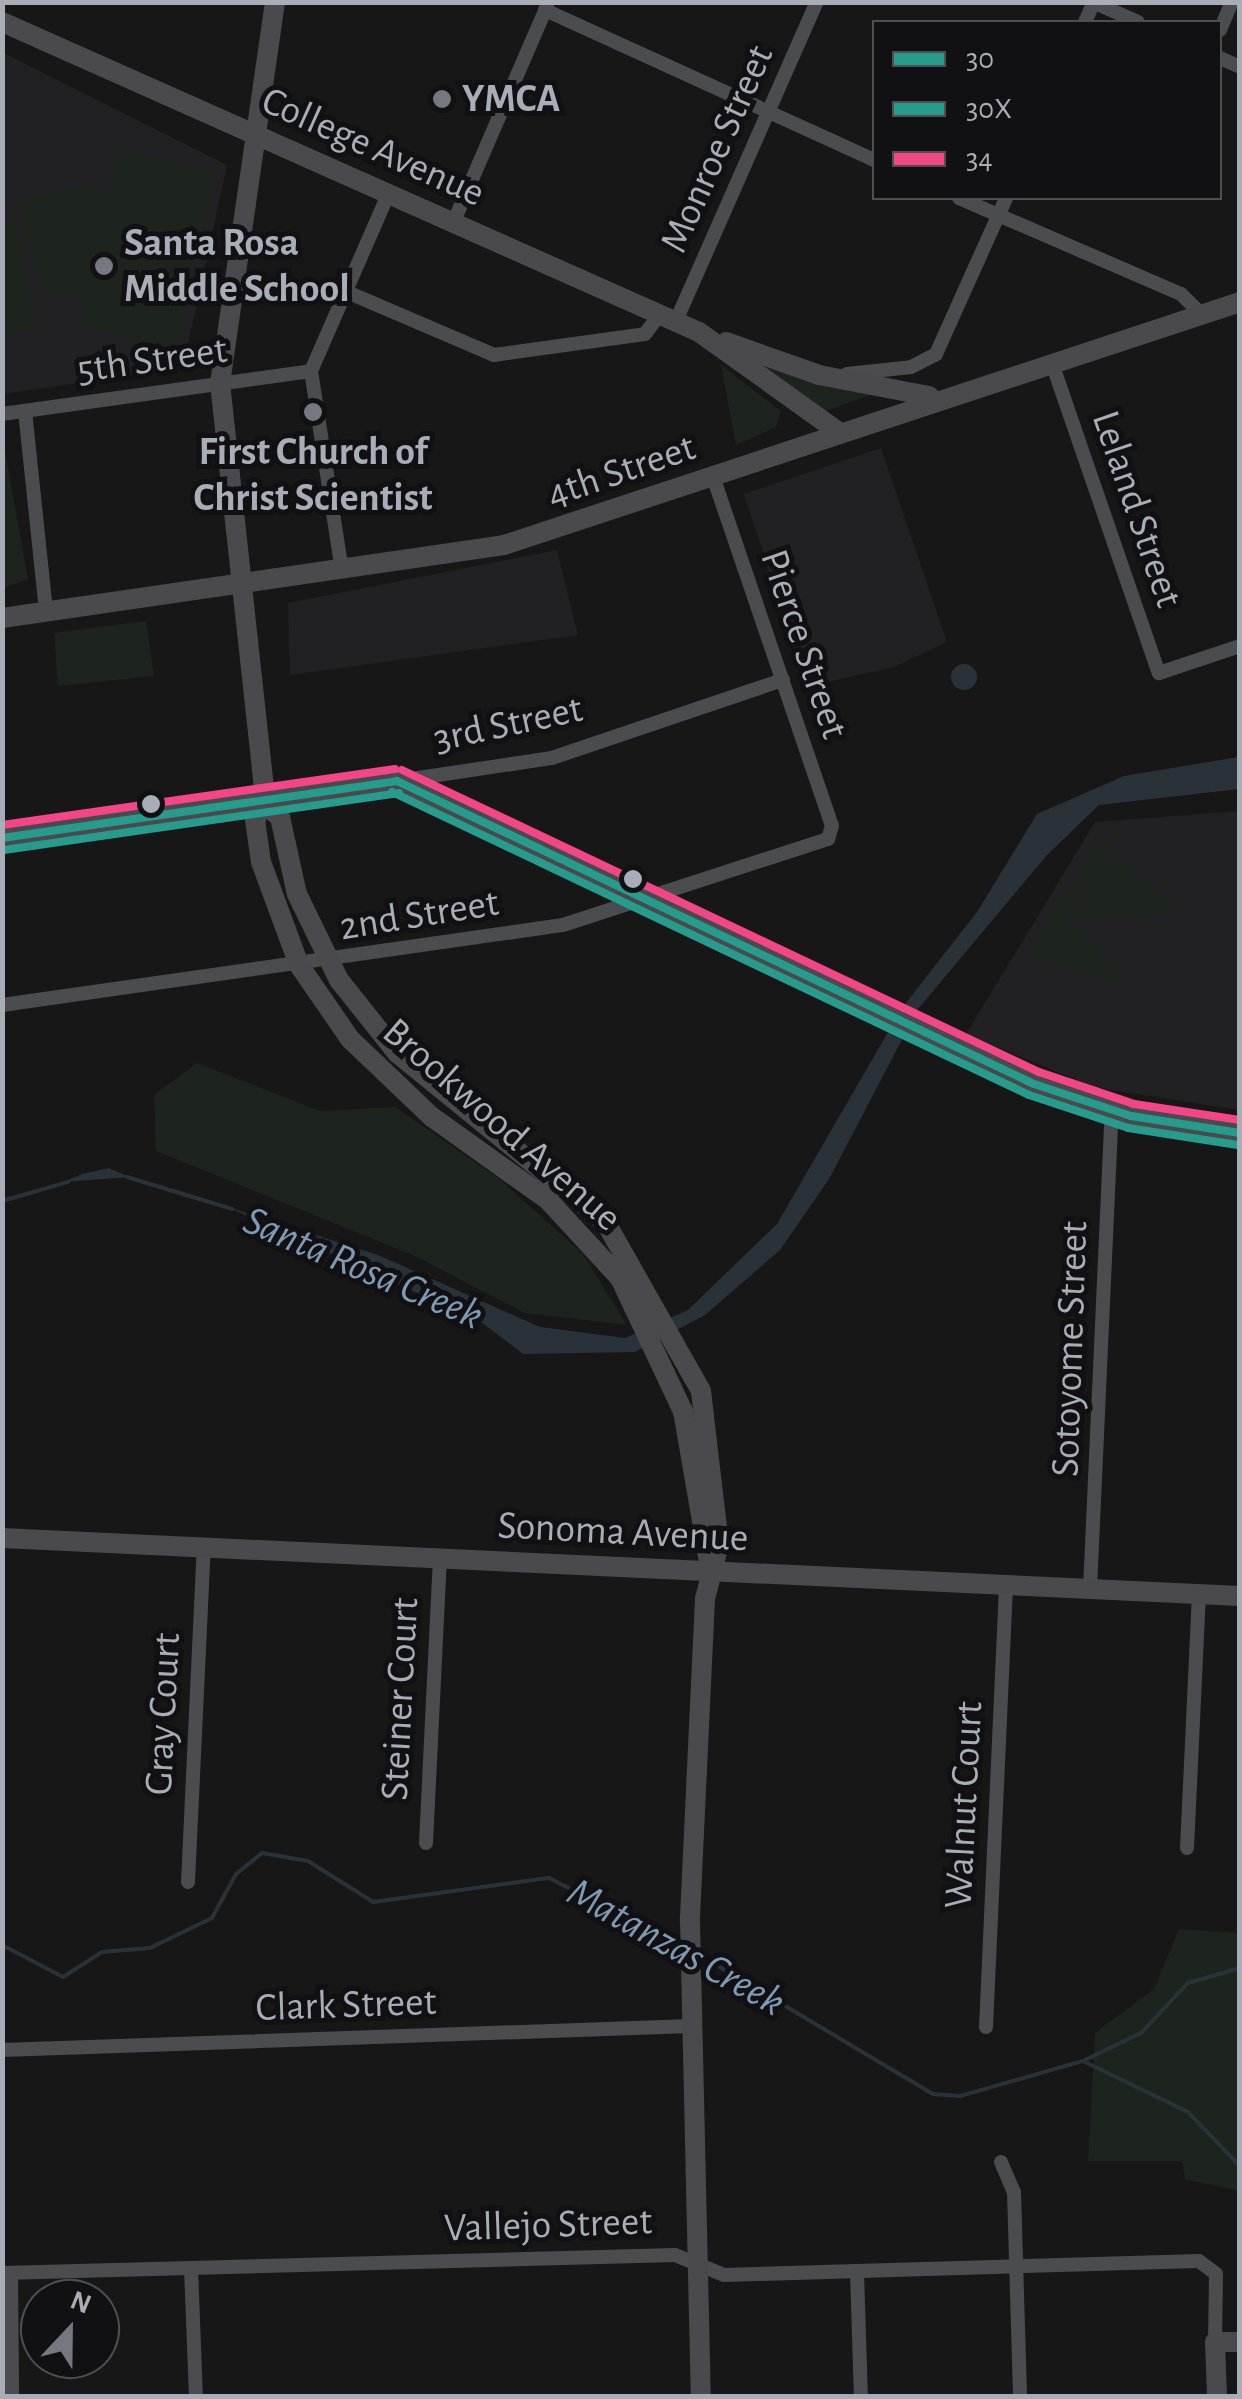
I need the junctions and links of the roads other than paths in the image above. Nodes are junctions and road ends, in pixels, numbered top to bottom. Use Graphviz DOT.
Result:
graph roads {
  1 [pos="274,2"];
  2 [pos="817,2"];
  3 [pos="1232,2"];
  4 [pos="1093,3"];
  5 [pos="547,6"];
  6 [pos="1133,20"];
  7 [pos="2,22"];
  8 [pos="1222,25"];
  9 [pos="769,112"];
  10 [pos="257,136"];
  11 [pos="872,159"];
  12 [pos="388,194"];
  13 [pos="963,200"];
  14 [pos="1005,200"];
  15 [pos="998,215"];
  16 [pos="454,221"];
  17 [pos="347,292"];
  18 [pos="1240,302"];
  19 [pos="1201,314"];
  20 [pos="668,318"];
  21 [pos="714,340"];
  22 [pos="1053,366"];
  23 [pos="311,372"];
  24 [pos="819,375"];
  25 [pos="220,384"];
  26 [pos="941,397"];
  27 [pos="25,411"];
  28 [pos="2,414"];
  29 [pos="836,430"];
  30 [pos="713,477"];
  31 [pos="342,571"];
  32 [pos="243,584"];
  33 [pos="46,611"];
  34 [pos="2,618"];
  35 [pos="1240,646"];
  36 [pos="783,680"];
  37 [pos="397,781"];
  38 [pos="265,802"];
  39 [pos="831,833"];
  40 [pos="2,838"];
  41 [pos="641,903"];
  42 [pos="330,962"];
  43 [pos="300,965"];
  44 [pos="2,1005"];
  45 [pos="1112,1110"];
  46 [pos="1240,1133"];
  47 [pos="2,1538"];
  48 [pos="204,1548"];
  49 [pos="440,1558"];
  50 [pos="708,1566"];
  51 [pos="1006,1586"];
  52 [pos="1090,1590"];
  53 [pos="1199,1595"];
  54 [pos="1240,1596"];
  55 [pos="426,1844"];
  56 [pos="1186,1848"];
  57 [pos="188,1882"];
  58 [pos="691,2026"];
  59 [pos="986,2026"];
  60 [pos="2,2050"];
  61 [pos="1002,2162"];
  62 [pos="700,2265"];
  63 [pos="1016,2266"];
  64 [pos="191,2268"];
  65 [pos="857,2272"];
  66 [pos="7,2273"];
  67 [pos="1215,2342"];
  68 [pos="1240,2342"];
  69 [pos="12,2396"];
  70 [pos="196,2396"];
  71 [pos="701,2396"];
  72 [pos="861,2396"];
  73 [pos="1020,2396"];
  74 [pos="1217,2396"];
  1 -- 10 [label="street, Brookwood Avenue"];
  2 -- 9 [label="street, Monroe Street"];
  3 -- 8 [label="street"];
  4 -- 6 [label="street"];
  5 -- 9 [label="street"];
  5 -- 16 [label="street"];
  7 -- 10 [label="street, College Avenue"];
  9 -- 11 [label="street"];
  9 -- 20 [label="street, Monroe Street"];
  10 -- 12 [label="street, College Avenue"];
  10 -- 25 [label="street, Brookwood Avenue"];
  12 -- 16 [label="street, College Avenue"];
  12 -- 17 [label="street"];
  13 -- 15 [label="street"];
  14 -- 15 [label="street"];
  15 -- 19 [label="street"];
  15 -- 24 [label="street"];
  16 -- 20 [label="street, College Avenue"];
  17 -- 20 [label="street"];
  17 -- 23 [label="street"];
  18 -- 19 [label="street, 4th Street"];
  19 -- 22 [label="street, 4th Street"];
  20 -- 21 [label="street, College Avenue"];
  21 -- 24 [label="street, College Avenue"];
  21 -- 29 [label="street, College Avenue"];
  22 -- 26 [label="street, 4th Street"];
  22 -- 35 [label="street, Leland Street"];
  23 -- 25 [label="street, 5th Street"];
  23 -- 31 [label="street"];
  24 -- 26 [label="street, College Avenue"];
  25 -- 27 [label="street, 5th Street"];
  25 -- 32 [label="street, Brookwood Avenue"];
  26 -- 29 [label="street, 4th Street"];
  27 -- 28 [label="street, 5th Street"];
  27 -- 33 [label="street"];
  29 -- 30 [label="street, 4th Street"];
  30 -- 31 [label="street, 4th Street"];
  30 -- 36 [label="street, Pierce Street"];
  31 -- 32 [label="street, 4th Street"];
  32 -- 33 [label="street, 4th Street"];
  32 -- 38 [label="street, Brookwood Avenue"];
  33 -- 34 [label="street, 4th Street"];
  36 -- 37 [label="street, 3rd Street"];
  36 -- 39 [label="street, Pierce Street"];
  37 -- 38 [label="street, 3rd Street"];
  37 -- 41 [label="street"];
  38 -- 40 [label="street, 3rd Street"];
  38 -- 42 [label="street, Brookwood Avenue"];
  38 -- 43 [label="street, Brookwood Avenue"];
  39 -- 41 [label="street, 2nd Street"];
  41 -- 42 [label="street, 2nd Street"];
  41 -- 45 [label="street"];
  42 -- 43 [label="street, 2nd Street"];
  42 -- 50 [label="street, Brookwood Avenue"];
  43 -- 44 [label="street, 2nd Street"];
  43 -- 50 [label="street, Brookwood Avenue"];
  45 -- 46 [label="street"];
  45 -- 52 [label="street, Sotoyome Street"];
  47 -- 48 [label="street, Sonoma Avenue"];
  48 -- 49 [label="street, Sonoma Avenue"];
  48 -- 57 [label="street, Gray Court"];
  49 -- 50 [label="street, Sonoma Avenue"];
  49 -- 55 [label="street, Steiner Court"];
  50 -- 51 [label="street, Sonoma Avenue"];
  50 -- 58 [label="street, Brookwood Avenue"];
  51 -- 52 [label="street, Sonoma Avenue"];
  51 -- 59 [label="street, Walnut Court"];
  52 -- 53 [label="street, Sonoma Avenue"];
  53 -- 54 [label="street, Sonoma Avenue"];
  53 -- 56 [label="street"];
  58 -- 60 [label="street, Clark Street"];
  58 -- 62 [label="street, Brookwood Avenue"];
  61 -- 63 [label="street"];
  62 -- 64 [label="street, Vallejo Street"];
  62 -- 65 [label="street, Vallejo Street"];
  62 -- 71 [label="street, Brookwood Avenue"];
  63 -- 65 [label="street, Vallejo Street"];
  63 -- 67 [label="street, Vallejo Street"];
  63 -- 73 [label="street"];
  64 -- 66 [label="street, Vallejo Street"];
  64 -- 70 [label="street"];
  65 -- 72 [label="street"];
  66 -- 69 [label="street"];
  67 -- 68 [label="street"];
  67 -- 74 [label="street"];
}
